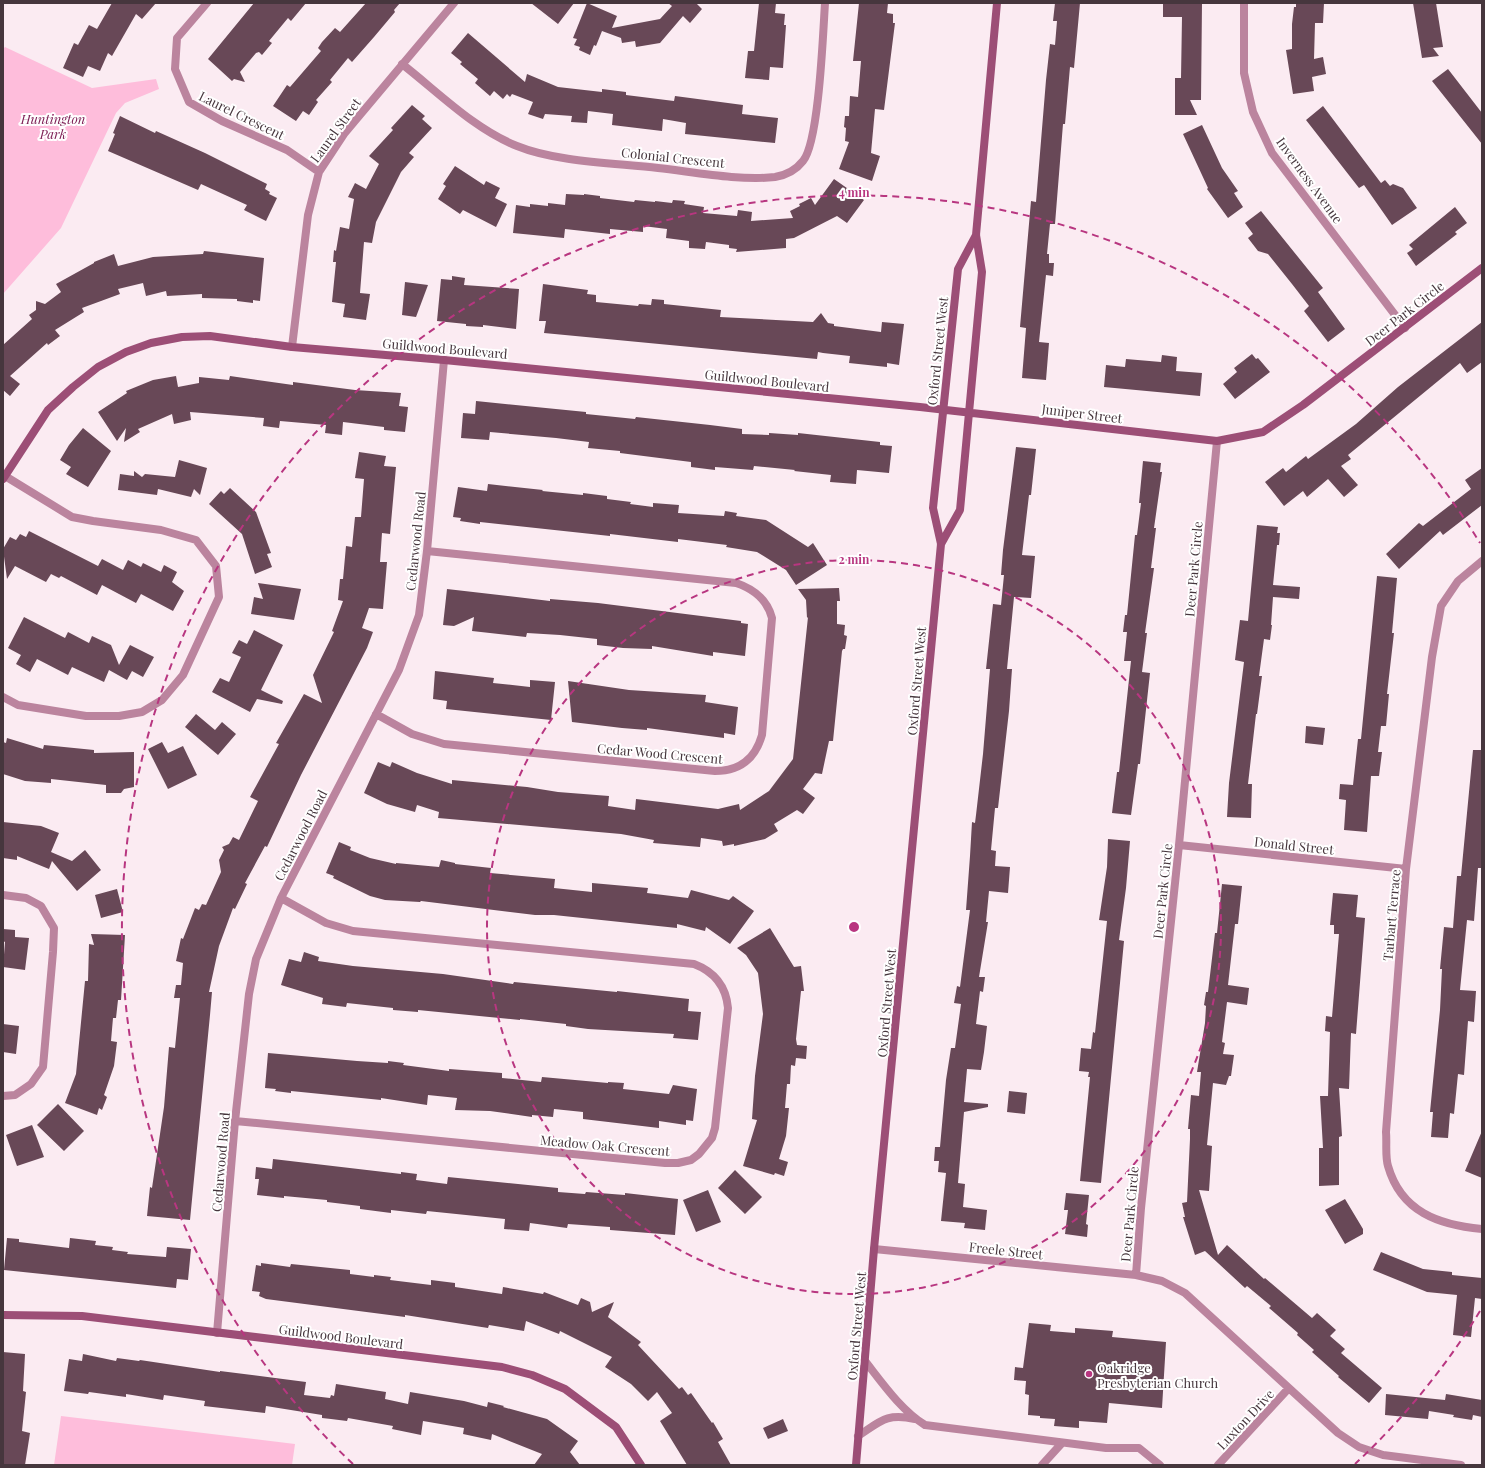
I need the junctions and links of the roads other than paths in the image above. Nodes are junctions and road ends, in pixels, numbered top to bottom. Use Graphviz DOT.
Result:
graph roads {
  1 [pos="207,3"];
  2 [pos="454,3"];
  3 [pos="825,3"];
  4 [pos="997,3"];
  5 [pos="1244,3"];
  6 [pos="402,64"];
  7 [pos="319,172"];
  8 [pos="976,235"];
  9 [pos="1482,268"];
  10 [pos="1405,328"];
  11 [pos="292,347"];
  12 [pos="444,360"];
  13 [pos="943,409"];
  14 [pos="969,412"];
  15 [pos="1217,441"];
  16 [pos="4,478"];
  17 [pos="941,544"];
  18 [pos="427,551"];
  19 [pos="1482,561"];
  20 [pos="3,697"];
  21 [pos="376,714"];
  22 [pos="1179,845"];
  23 [pos="1406,869"];
  24 [pos="3,895"];
  25 [pos="281,898"];
  26 [pos="3,1096"];
  27 [pos="235,1121"];
  28 [pos="1482,1229"];
  29 [pos="874,1249"];
  30 [pos="1136,1275"];
  31 [pos="3,1315"];
  32 [pos="218,1333"];
  33 [pos="865,1361"];
  34 [pos="1288,1389"];
  35 [pos="914,1419"];
  36 [pos="858,1436"];
  37 [pos="1062,1443"];
  38 [pos="1150,1462"];
  39 [pos="641,1465"];
  40 [pos="856,1465"];
  41 [pos="1042,1465"];
  42 [pos="1160,1465"];
  43 [pos="1218,1465"];
  44 [pos="1461,1465"];
  1 -- 7 [label="street, Laurel Crescent"];
  2 -- 6 [label="street, Laurel Street"];
  3 -- 6 [label="street, Colonial Crescent"];
  4 -- 8 [label="street, Oxford Street West"];
  5 -- 10 [label="street, Inverness Avenue"];
  6 -- 7 [label="street, Laurel Street"];
  7 -- 11 [label="street, Laurel Street"];
  8 -- 13 [label="street, Oxford Street West"];
  8 -- 14 [label="street, Oxford Street West"];
  9 -- 10 [label="street, Deer Park Circle"];
  10 -- 15 [label="street, Deer Park Circle"];
  11 -- 12 [label="street, Guildwood Boulevard"];
  11 -- 16 [label="street, Guildwood Boulevard"];
  12 -- 13 [label="street, Guildwood Boulevard"];
  12 -- 18 [label="street, Cedarwood Road"];
  13 -- 14 [label="street, Juniper Street"];
  13 -- 17 [label="street, Oxford Street West"];
  14 -- 15 [label="street, Juniper Street"];
  14 -- 17 [label="street, Oxford Street West"];
  15 -- 22 [label="street, Deer Park Circle"];
  16 -- 20 [label="street"];
  17 -- 29 [label="street, Oxford Street West"];
  18 -- 21 [label="street, Cedarwood Road"];
  18 -- 21 [label="street, Cedar Wood Crescent"];
  19 -- 23 [label="street, Tarbart Terrace"];
  21 -- 25 [label="street, Cedarwood Road"];
  22 -- 23 [label="street, Donald Street"];
  22 -- 30 [label="street, Deer Park Circle"];
  23 -- 28 [label="street, Tarbart Terrace"];
  24 -- 26 [label="street"];
  25 -- 27 [label="street, Cedarwood Road"];
  25 -- 27 [label="street, Meadow Oak Crescent"];
  27 -- 32 [label="street, Cedarwood Road"];
  29 -- 30 [label="street, Freele Street"];
  29 -- 33 [label="street, Oxford Street West"];
  30 -- 34 [label="street, Deer Park Circle"];
  31 -- 32 [label="street, Guildwood Boulevard"];
  32 -- 39 [label="street, Guildwood Boulevard"];
  33 -- 35 [label="street"];
  33 -- 36 [label="street, Oxford Street West"];
  34 -- 43 [label="street, Luxton Drive"];
  34 -- 44 [label="street, Deer Park Circle"];
  35 -- 36 [label="street"];
  35 -- 37 [label="street"];
  36 -- 40 [label="street, Oxford Street West"];
  37 -- 38 [label="street"];
  37 -- 41 [label="street"];
  38 -- 42 [label="street"];
}
